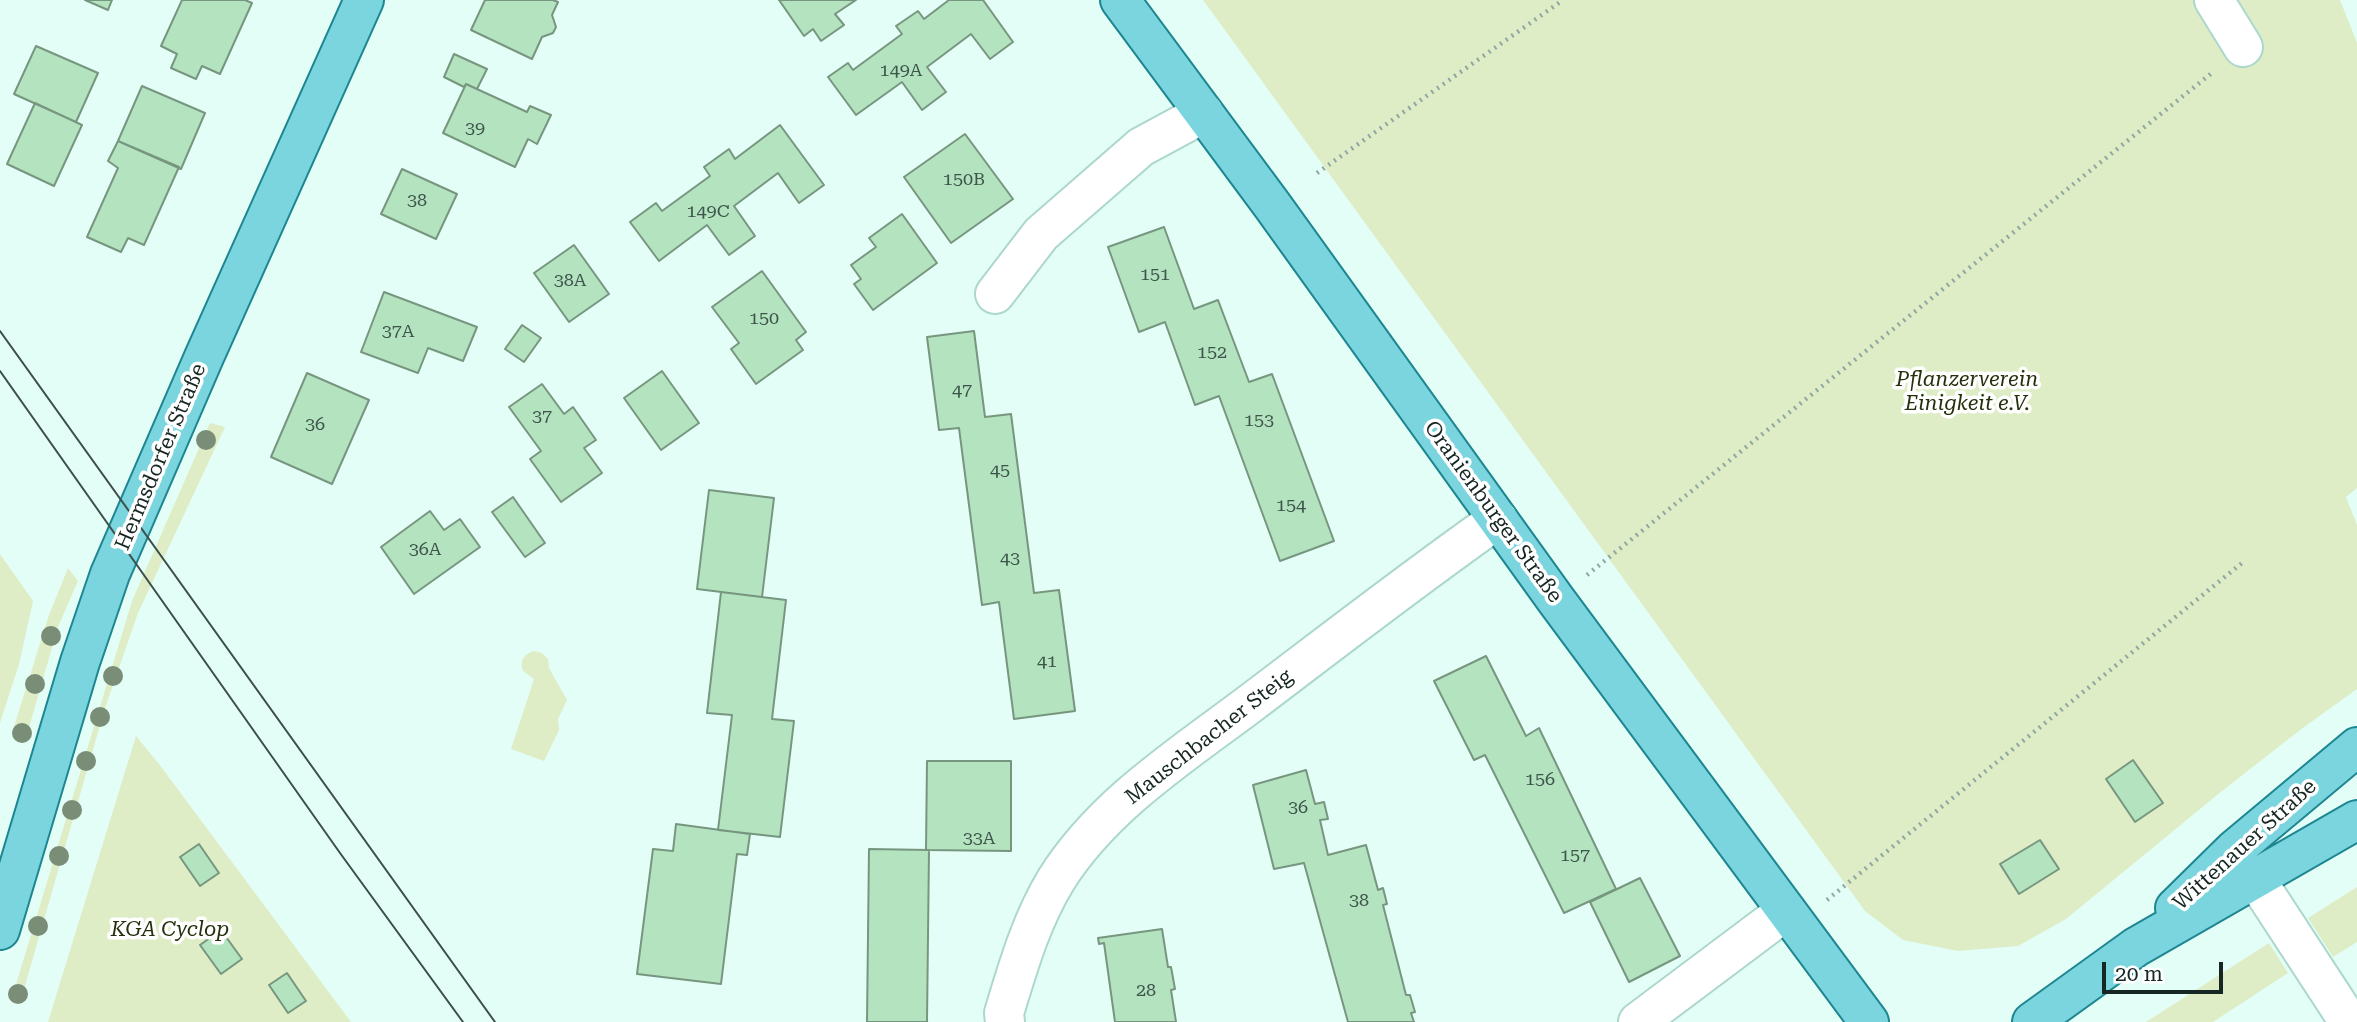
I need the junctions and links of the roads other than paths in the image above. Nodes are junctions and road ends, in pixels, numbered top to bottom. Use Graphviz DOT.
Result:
graph roads {
  1 [pos="365,0"];
  2 [pos="1120,0"];
  3 [pos="2214,0"];
  4 [pos="2243,47"];
  5 [pos="1203,113"];
  6 [pos="995,294"];
  7 [pos="1498,519"];
  8 [pos="2357,747"];
  9 [pos="2357,820"];
  10 [pos="2255,878"];
  11 [pos="1791,918"];
  12 [pos="0,930"];
  13 [pos="2136,947"];
  14 [pos="1005,1022"];
  15 [pos="1637,1022"];
  16 [pos="1869,1022"];
  17 [pos="2032,1022"];
  18 [pos="2349,1022"];
  1 -- 12 [label="main road, Hermsdorfer Straße"];
  2 -- 5 [label="main road, Oranienburger Straße"];
  3 -- 4 [label="street"];
  5 -- 6 [label="street"];
  5 -- 7 [label="main road, Oranienburger Straße"];
  7 -- 11 [label="main road, Oranienburger Straße"];
  7 -- 14 [label="street, Mauschbacher Steig"];
  8 -- 13 [label="main road, Wittenauer Straße"];
  9 -- 10 [label="main road, Wittenauer Straße"];
  10 -- 13 [label="main road, Wittenauer Straße"];
  10 -- 18 [label="street"];
  11 -- 15 [label="street"];
  11 -- 16 [label="main road, Oranienburger Straße"];
  13 -- 17 [label="main road, Wittenauer Straße"];
}
